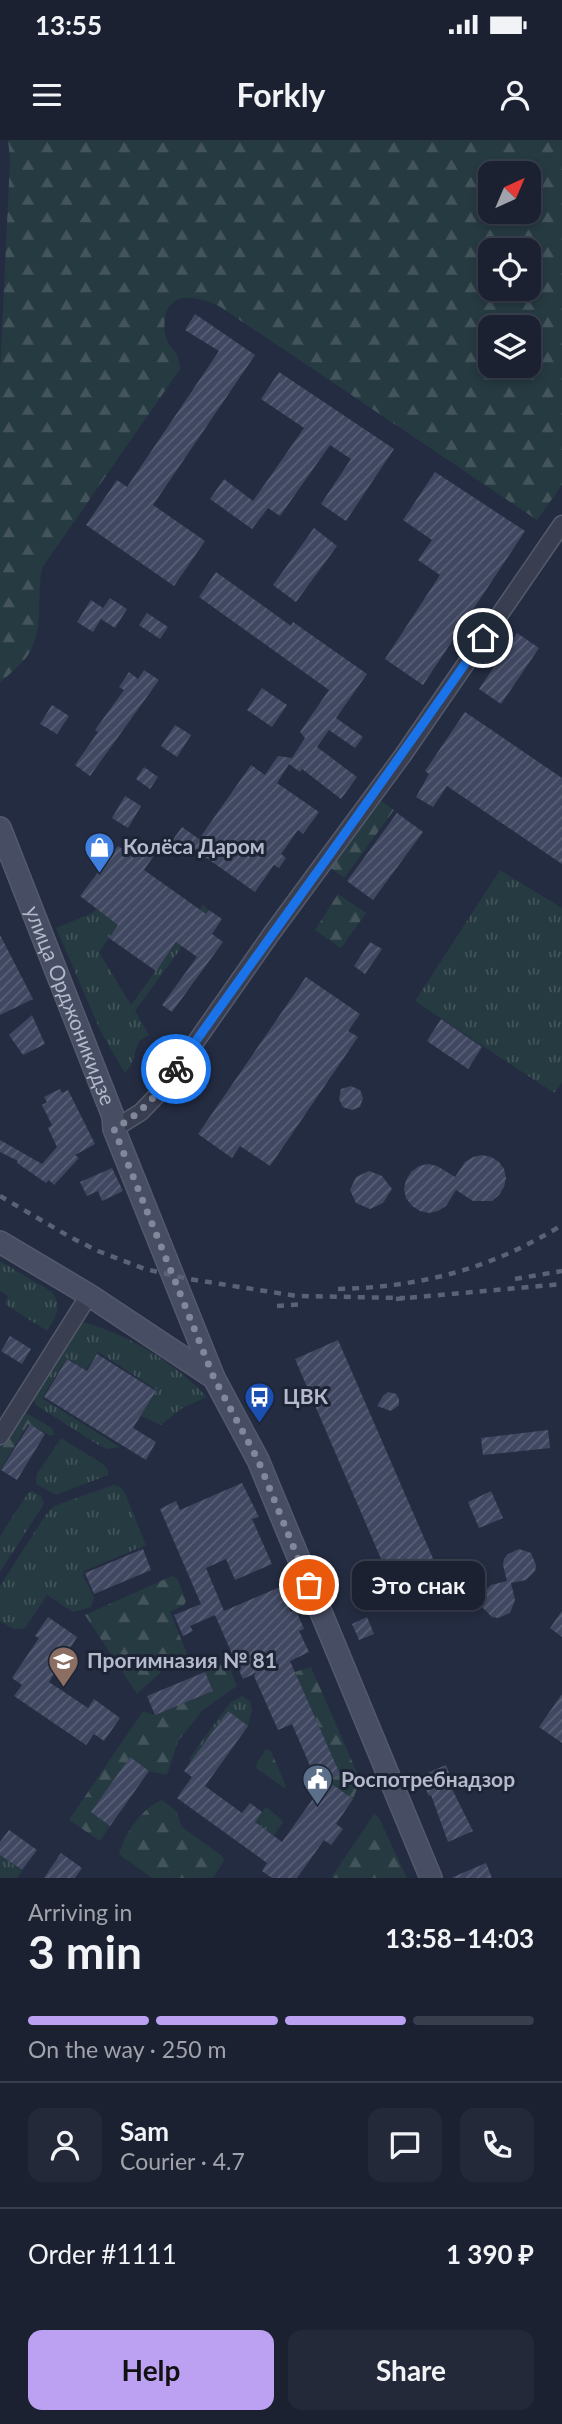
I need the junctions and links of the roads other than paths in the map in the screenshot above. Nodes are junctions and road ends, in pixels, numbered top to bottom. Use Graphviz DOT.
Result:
graph roads {
  1 [pos="562,524"];
  2 [pos="0,828"];
  3 [pos="114,1129"];
  4 [pos="0,1242"];
  5 [pos="89,1295"];
  6 [pos="214,1378"];
  7 [pos="0,1436"];
  8 [pos="431,1878"];
  1 -- 3 [label="street"];
  2 -- 3 [label="main road, улица Орджоникидзе"];
  3 -- 6 [label="main road, улица Орджоникидзе"];
  4 -- 5 [label="main road"];
  5 -- 6 [label="main road"];
  5 -- 7 [label="street"];
  6 -- 8 [label="main road, улица Орджоникидзе"];
}
